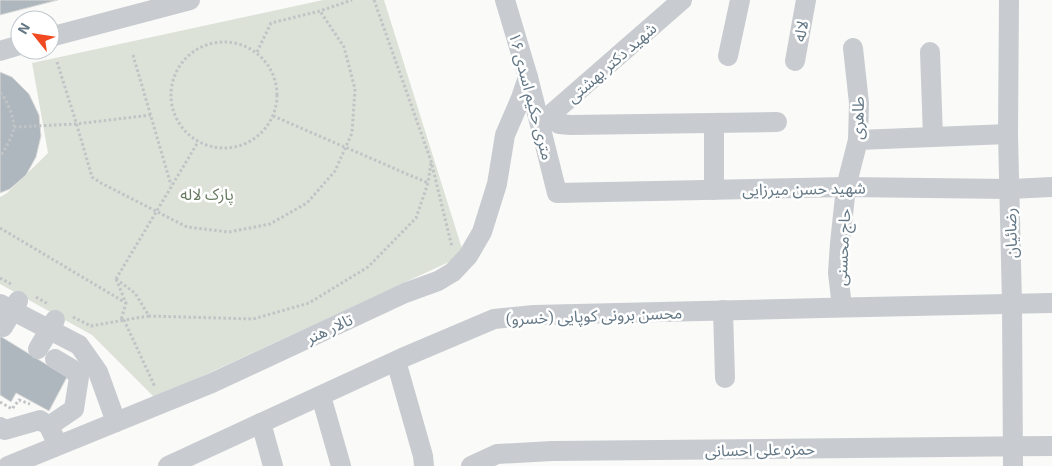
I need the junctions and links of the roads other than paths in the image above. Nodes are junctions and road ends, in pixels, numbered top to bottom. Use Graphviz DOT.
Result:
graph roads {
  1 [pos="190,0"];
  2 [pos="505,0"];
  3 [pos="682,0"];
  4 [pos="740,0"];
  5 [pos="806,0"];
  6 [pos="1009,0"];
  7 [pos="60,34"];
  8 [pos="853,48"];
  9 [pos="930,52"];
  10 [pos="728,56"];
  11 [pos="795,61"];
  12 [pos="528,77"];
  13 [pos="545,120"];
  14 [pos="776,122"];
  15 [pos="714,123"];
  16 [pos="1008,134"];
  17 [pos="933,137"];
  18 [pos="858,140"];
  19 [pos="846,187"];
  20 [pos="1052,187"];
  21 [pos="1009,189"];
  22 [pos="714,190"];
  23 [pos="556,193"];
  24 [pos="1052,303"];
  25 [pos="1012,304"];
  26 [pos="842,307"];
  27 [pos="723,310"];
  28 [pos="8,311"];
  29 [pos="52,325"];
  30 [pos="396,361"];
  31 [pos="725,378"];
  32 [pos="321,396"];
  33 [pos="116,422"];
  34 [pos="261,423"];
  35 [pos="49,426"];
  36 [pos="0,427"];
  37 [pos="58,446"];
  38 [pos="1052,446"];
  39 [pos="1013,456"];
  40 [pos="900,457"];
  41 [pos="172,465"];
  42 [pos="8,466"];
  43 [pos="273,466"];
  44 [pos="341,466"];
  45 [pos="424,466"];
  46 [pos="471,466"];
  1 -- 7 [label="street"];
  2 -- 12 [label="street, ۱۶ متری حکیم اسدی"];
  3 -- 13 [label="street, شهید دکتر بهشتی"];
  4 -- 10 [label="street"];
  5 -- 11 [label="street, لاله"];
  6 -- 16 [label="street, رضائیان"];
  8 -- 18 [label="street, طاهری"];
  9 -- 17 [label="street"];
  12 -- 13 [label="street, ۱۶ متری حکیم اسدی"];
  12 -- 33 [label="street, تالار هنر"];
  13 -- 15 [label="street"];
  13 -- 23 [label="street, ۱۶ متری حکیم اسدی"];
  14 -- 15 [label="street"];
  15 -- 22 [label="street"];
  16 -- 17 [label="street"];
  16 -- 21 [label="street, رضائیان"];
  17 -- 18 [label="street"];
  18 -- 19 [label="street, طاهری"];
  19 -- 21 [label="street, شهید حسن میرزایی"];
  19 -- 22 [label="street, شهید حسن میرزایی"];
  19 -- 26 [label="street, حاج محسنی"];
  20 -- 21 [label="street, شهید حسن میرزایی"];
  21 -- 25 [label="street, رضائیان"];
  22 -- 23 [label="street, شهید حسن میرزایی"];
  24 -- 25 [label="street, محسن برونی کوپایی (خسرو)"];
  25 -- 26 [label="street, محسن برونی کوپایی (خسرو)"];
  25 -- 39 [label="street, رضائیان"];
  26 -- 27 [label="street, محسن برونی کوپایی (خسرو)"];
  27 -- 30 [label="street, محسن برونی کوپایی (خسرو)"];
  27 -- 31 [label="street"];
  28 -- 29 [label="street"];
  29 -- 33 [label="street"];
  29 -- 35 [label="street"];
  30 -- 32 [label="street, محسن برونی کوپایی (خسرو)"];
  30 -- 45 [label="street"];
  32 -- 34 [label="street, محسن برونی کوپایی (خسرو)"];
  32 -- 44 [label="street"];
  33 -- 37 [label="street, تالار هنر"];
  34 -- 41 [label="street, محسن برونی کوپایی (خسرو)"];
  34 -- 43 [label="street"];
  35 -- 36 [label="street"];
  35 -- 37 [label="street"];
  37 -- 42 [label="street, تالار هنر"];
  38 -- 39 [label="street, حمزه علی احسانی"];
  39 -- 40 [label="street, حمزه علی احسانی"];
  40 -- 46 [label="street, حمزه علی احسانی"];
}
